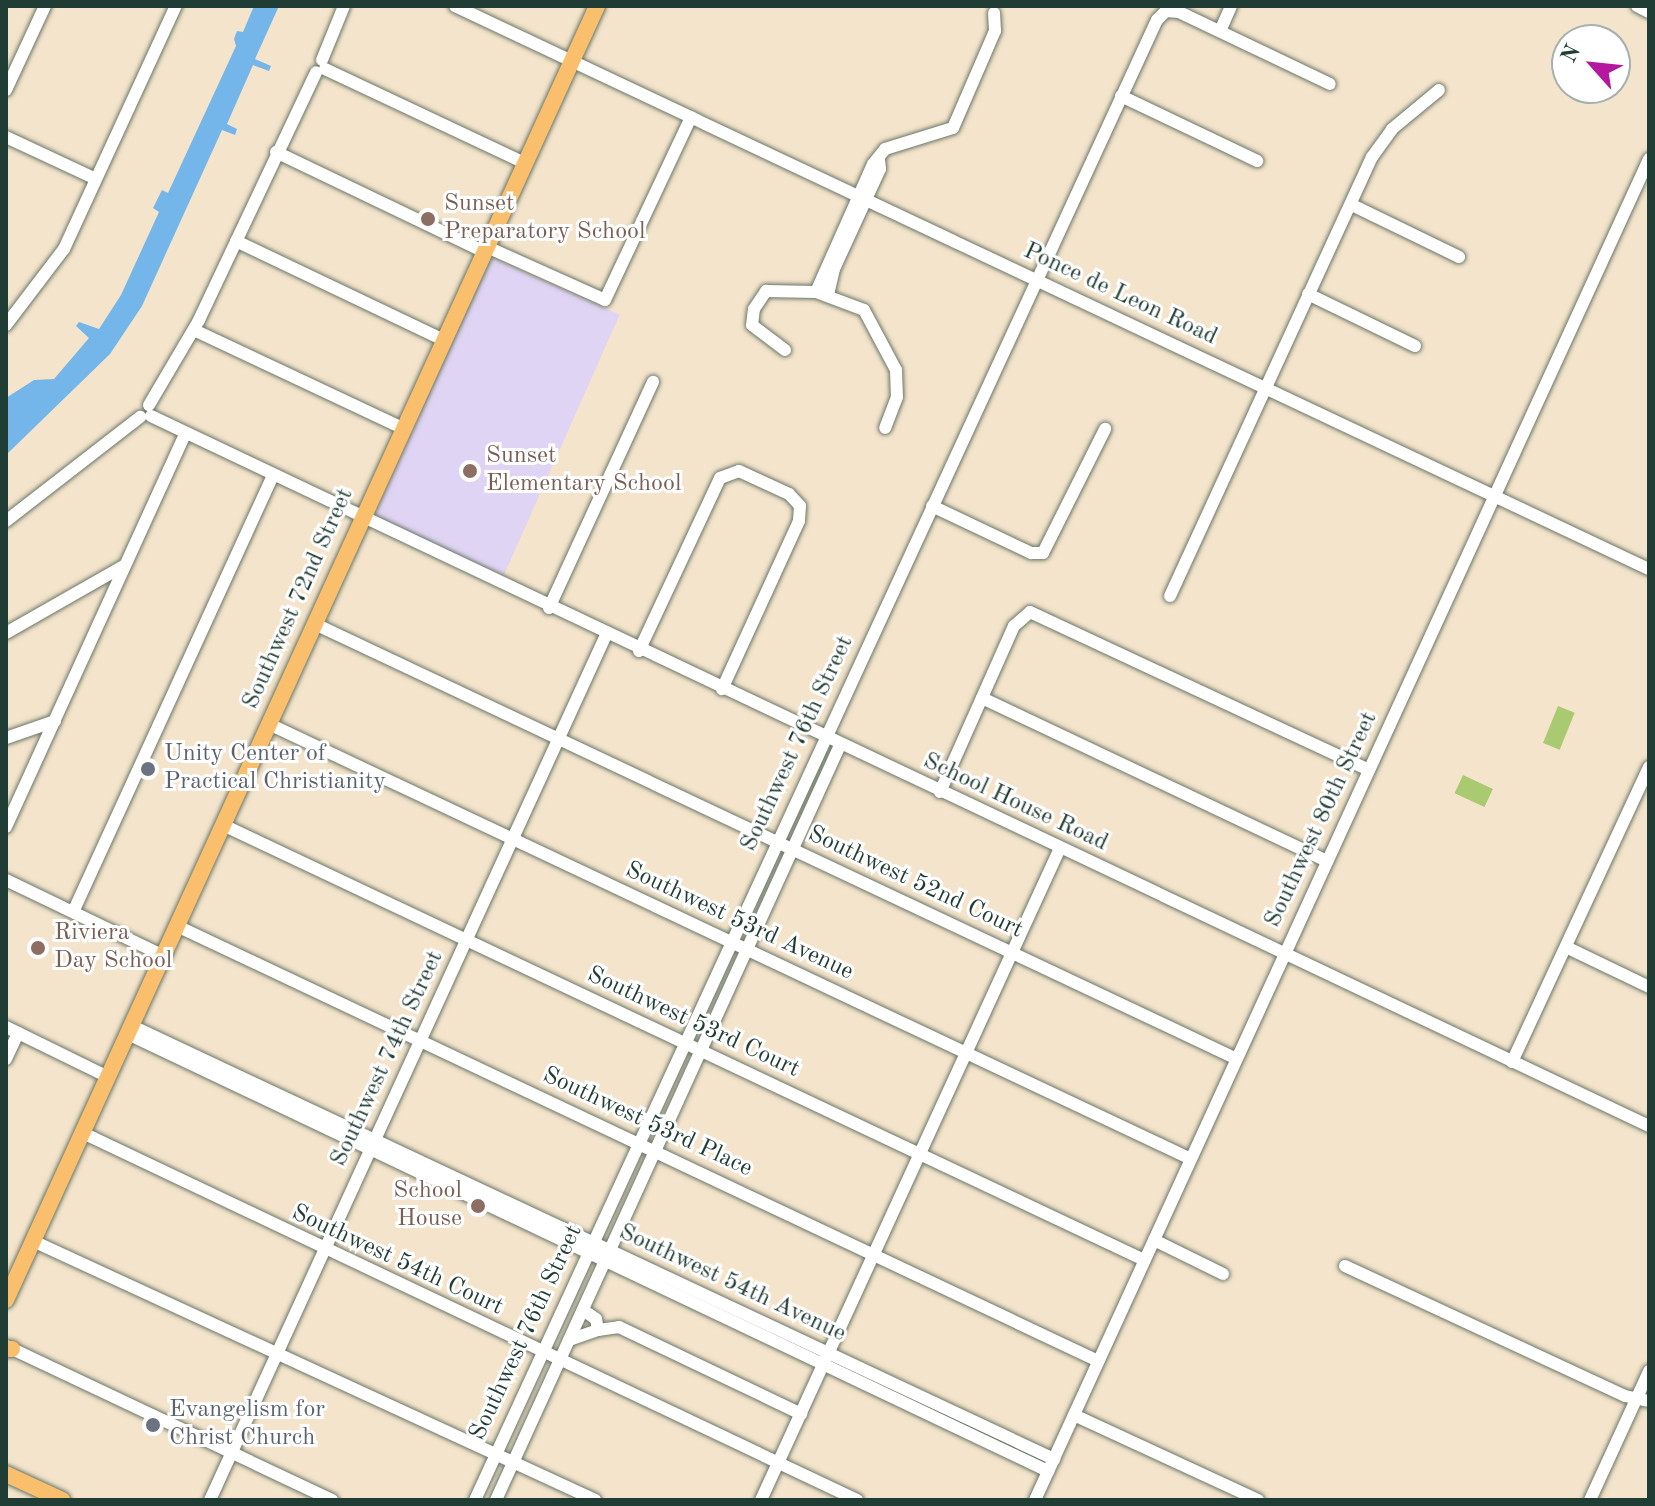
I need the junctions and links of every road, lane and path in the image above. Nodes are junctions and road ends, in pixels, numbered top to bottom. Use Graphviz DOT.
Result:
graph roads {
  1 [pos="45,6"];
  2 [pos="176,6"];
  3 [pos="344,6"];
  4 [pos="455,6"];
  5 [pos="597,6"];
  6 [pos="1231,6"];
  7 [pos="1637,6"];
  8 [pos="1649,12"];
  9 [pos="994,13"];
  10 [pos="1220,31"];
  11 [pos="572,61"];
  12 [pos="321,67"];
  13 [pos="1330,84"];
  14 [pos="6,90"];
  15 [pos="1439,90"];
  16 [pos="1121,96"];
  17 [pos="691,117"];
  18 [pos="6,137"];
  19 [pos="276,152"];
  20 [pos="1649,159"];
  21 [pos="1257,161"];
  22 [pos="525,163"];
  23 [pos="96,179"];
  24 [pos="862,199"];
  25 [pos="1352,205"];
  26 [pos="236,241"];
  27 [pos="486,250"];
  28 [pos="1459,257"];
  29 [pos="1036,280"];
  30 [pos="822,293"];
  31 [pos="1308,294"];
  32 [pos="6,325"];
  33 [pos="194,330"];
  34 [pos="444,340"];
  35 [pos="1415,346"];
  36 [pos="785,350"];
  37 [pos="653,382"];
  38 [pos="1265,387"];
  39 [pos="146,413"];
  40 [pos="885,428"];
  41 [pos="404,429"];
  42 [pos="1105,429"];
  43 [pos="185,434"];
  44 [pos="273,476"];
  45 [pos="1494,496"];
  46 [pos="932,506"];
  47 [pos="362,519"];
  48 [pos="6,521"];
  49 [pos="126,564"];
  50 [pos="1649,569"];
  51 [pos="1170,596"];
  52 [pos="549,608"];
  53 [pos="315,624"];
  54 [pos="6,633"];
  55 [pos="606,635"];
  56 [pos="639,651"];
  57 [pos="722,689"];
  58 [pos="982,698"];
  59 [pos="55,721"];
  60 [pos="269,724"];
  61 [pos="6,738"];
  62 [pos="825,738"];
  63 [pos="557,739"];
  64 [pos="840,745"];
  65 [pos="1649,767"];
  66 [pos="1369,770"];
  67 [pos="940,792"];
  68 [pos="223,825"];
  69 [pos="6,827"];
  70 [pos="512,839"];
  71 [pos="776,842"];
  72 [pos="1060,848"];
  73 [pos="793,850"];
  74 [pos="1327,861"];
  75 [pos="6,880"];
  76 [pos="74,910"];
  77 [pos="177,926"];
  78 [pos="467,940"];
  79 [pos="731,943"];
  80 [pos="1566,947"];
  81 [pos="746,951"];
  82 [pos="1012,954"];
  83 [pos="1284,955"];
  84 [pos="164,956"];
  85 [pos="1649,987"];
  86 [pos="12,1030"];
  87 [pos="130,1030"];
  88 [pos="421,1040"];
  89 [pos="685,1043"];
  90 [pos="701,1051"];
  91 [pos="966,1054"];
  92 [pos="6,1059"];
  93 [pos="1237,1059"];
  94 [pos="1512,1062"];
  95 [pos="108,1077"];
  96 [pos="1649,1126"];
  97 [pos="85,1139"];
  98 [pos="639,1143"];
  99 [pos="372,1146"];
  100 [pos="655,1151"];
  101 [pos="920,1154"];
  102 [pos="1191,1159"];
  103 [pos="39,1239"];
  104 [pos="1154,1240"];
  105 [pos="590,1249"];
  106 [pos="324,1251"];
  107 [pos="874,1254"];
  108 [pos="608,1257"];
  109 [pos="1144,1260"];
  110 [pos="1345,1266"];
  111 [pos="1223,1274"];
  112 [pos="6,1300"];
  113 [pos="583,1310"];
  114 [pos="598,1330"];
  115 [pos="569,1340"];
  116 [pos="8,1348"];
  117 [pos="278,1351"];
  118 [pos="542,1354"];
  119 [pos="826,1359"];
  120 [pos="559,1361"];
  121 [pos="1098,1361"];
  122 [pos="1649,1371"];
  123 [pos="1643,1399"];
  124 [pos="795,1411"];
  125 [pos="1074,1415"];
  126 [pos="233,1448"];
  127 [pos="496,1454"];
  128 [pos="513,1462"];
  129 [pos="778,1463"];
  130 [pos="1051,1465"];
  131 [pos="6,1474"];
  132 [pos="60,1499"];
  133 [pos="210,1500"];
  134 [pos="332,1500"];
  135 [pos="475,1500"];
  136 [pos="496,1500"];
  137 [pos="595,1500"];
  138 [pos="761,1500"];
  139 [pos="857,1500"];
  140 [pos="1035,1500"];
  141 [pos="1258,1500"];
  142 [pos="1590,1500"];
  1 -- 14 [label="street"];
  2 -- 23 [label="street"];
  3 -- 12 [label="street"];
  4 -- 11 [label="street, Ponce de Leon Road"];
  5 -- 11 [label="main road, Southwest 72nd Street"];
  6 -- 10 [label="street"];
  7 -- 8 [label="street"];
  9 -- 24 [label="street"];
  10 -- 13 [label="street"];
  10 -- 16 [label="street, Southwest 76th Street"];
  11 -- 17 [label="street, Ponce de Leon Road"];
  11 -- 22 [label="main road, Southwest 72nd Street"];
  12 -- 19 [label="street"];
  12 -- 22 [label="street"];
  15 -- 25 [label="street"];
  16 -- 21 [label="street"];
  16 -- 29 [label="street, Southwest 76th Street"];
  17 -- 24 [label="street, Ponce de Leon Road"];
  17 -- 27 [label="street"];
  18 -- 23 [label="street"];
  19 -- 26 [label="street"];
  19 -- 27 [label="street"];
  20 -- 45 [label="street, Southwest 80th Street"];
  22 -- 27 [label="main road, Southwest 72nd Street"];
  23 -- 32 [label="street"];
  24 -- 29 [label="street, Ponce de Leon Road"];
  24 -- 30 [label="street"];
  25 -- 28 [label="street"];
  25 -- 31 [label="street"];
  26 -- 33 [label="street"];
  26 -- 34 [label="street"];
  27 -- 34 [label="main road, Southwest 72nd Street"];
  29 -- 38 [label="street, Ponce de Leon Road"];
  29 -- 46 [label="street, Southwest 76th Street"];
  30 -- 36 [label="street"];
  30 -- 40 [label="street"];
  31 -- 35 [label="street"];
  31 -- 38 [label="street"];
  33 -- 39 [label="street"];
  33 -- 41 [label="street"];
  34 -- 41 [label="main road, Southwest 72nd Street"];
  37 -- 52 [label="street"];
  38 -- 45 [label="street, Ponce de Leon Road"];
  38 -- 51 [label="street"];
  39 -- 43 [label="street, School House Road"];
  39 -- 48 [label="street"];
  41 -- 47 [label="main road, Southwest 72nd Street"];
  42 -- 46 [label="street"];
  43 -- 44 [label="street, School House Road"];
  43 -- 49 [label="street"];
  44 -- 47 [label="street, School House Road"];
  44 -- 76 [label="street"];
  45 -- 50 [label="street, Ponce de Leon Road"];
  45 -- 66 [label="street, Southwest 80th Street"];
  46 -- 62 [label="street, Southwest 76th Street"];
  47 -- 52 [label="street, School House Road"];
  47 -- 53 [label="main road, Southwest 72nd Street"];
  49 -- 54 [label="street"];
  49 -- 59 [label="street"];
  52 -- 55 [label="street, School House Road"];
  53 -- 60 [label="main road, Southwest 72nd Street"];
  53 -- 63 [label="street, Southwest 52nd Court"];
  55 -- 56 [label="street, School House Road"];
  55 -- 63 [label="street, Southwest 74th Street"];
  56 -- 57 [label="street, School House Road"];
  56 -- 57 [label="street"];
  57 -- 62 [label="street, School House Road"];
  58 -- 66 [label="street"];
  58 -- 67 [label="street"];
  58 -- 74 [label="street"];
  59 -- 61 [label="street"];
  59 -- 69 [label="street"];
  60 -- 68 [label="main road, Southwest 72nd Street"];
  60 -- 70 [label="street, Southwest 53rd Avenue"];
  62 -- 64 [label="street, School House Road"];
  62 -- 71 [label="street, Southwest 76th Street"];
  63 -- 70 [label="street, Southwest 74th Street"];
  63 -- 71 [label="street, Southwest 52nd Court"];
  64 -- 67 [label="street, School House Road"];
  64 -- 73 [label="street, Southwest 76th Street"];
  65 -- 80 [label="street"];
  66 -- 74 [label="street, Southwest 80th Street"];
  67 -- 72 [label="street, School House Road"];
  68 -- 77 [label="main road, Southwest 72nd Street"];
  68 -- 78 [label="street, Southwest 53rd Court"];
  70 -- 78 [label="street, Southwest 74th Street"];
  70 -- 79 [label="street, Southwest 53rd Avenue"];
  71 -- 73 [label="street, Southwest 52nd Court"];
  71 -- 79 [label="street, Southwest 76th Street"];
  72 -- 82 [label="street"];
  72 -- 83 [label="street, School House Road"];
  73 -- 81 [label="street, Southwest 76th Street"];
  73 -- 82 [label="street, Southwest 52nd Court"];
  74 -- 83 [label="street, Southwest 80th Street"];
  75 -- 76 [label="street"];
  76 -- 84 [label="street"];
  77 -- 84 [label="main road, Southwest 72nd Street"];
  77 -- 88 [label="street, Southwest 53rd Place"];
  78 -- 88 [label="street, Southwest 74th Street"];
  78 -- 89 [label="street, Southwest 53rd Court"];
  79 -- 81 [label="street, Southwest 53rd Avenue"];
  79 -- 89 [label="street, Southwest 76th Street"];
  80 -- 85 [label="street"];
  80 -- 94 [label="street"];
  81 -- 90 [label="street, Southwest 76th Street"];
  81 -- 91 [label="street, Southwest 53rd Avenue"];
  82 -- 91 [label="street"];
  82 -- 93 [label="street, Southwest 52nd Court"];
  83 -- 93 [label="street, Southwest 80th Street"];
  83 -- 94 [label="street, School House Road"];
  84 -- 87 [label="main road, Southwest 72nd Street"];
  86 -- 92 [label="street"];
  86 -- 95 [label="street"];
  87 -- 95 [label="main road, Southwest 72nd Street"];
  87 -- 99 [label="street, Southwest 54th Avenue"];
  88 -- 98 [label="street, Southwest 53rd Place"];
  88 -- 99 [label="street, Southwest 74th Street"];
  89 -- 90 [label="street, Southwest 53rd Court"];
  89 -- 98 [label="street, Southwest 76th Street"];
  90 -- 100 [label="street, Southwest 76th Street"];
  90 -- 101 [label="street, Southwest 53rd Court"];
  91 -- 101 [label="street"];
  91 -- 102 [label="street, Southwest 53rd Avenue"];
  93 -- 102 [label="street, Southwest 80th Street"];
  94 -- 96 [label="street, School House Road"];
  95 -- 97 [label="main road, Southwest 72nd Street"];
  97 -- 103 [label="main road, Southwest 72nd Street"];
  97 -- 106 [label="street, Southwest 54th Court"];
  98 -- 100 [label="street, Southwest 53rd Place"];
  98 -- 105 [label="street, Southwest 76th Street"];
  99 -- 105 [label="street, Southwest 54th Avenue"];
  99 -- 106 [label="street, Southwest 74th Street"];
  100 -- 107 [label="street, Southwest 53rd Place"];
  100 -- 108 [label="street, Southwest 76th Street"];
  101 -- 107 [label="street"];
  101 -- 109 [label="street, Southwest 53rd Court"];
  102 -- 104 [label="street, Southwest 80th Street"];
  103 -- 112 [label="main road, Southwest 72nd Street"];
  103 -- 117 [label="street"];
  104 -- 109 [label="street, Southwest 80th Street"];
  104 -- 111 [label="street"];
  105 -- 108 [label="street, Southwest 54th Avenue"];
  105 -- 118 [label="street, Southwest 76th Street"];
  106 -- 117 [label="street, Southwest 74th Street"];
  106 -- 118 [label="street, Southwest 54th Court"];
  107 -- 119 [label="street"];
  107 -- 121 [label="street, Southwest 53rd Place"];
  108 -- 113 [label="street, Southwest 76th Street"];
  108 -- 119 [label="street, Southwest 54th Avenue"];
  109 -- 121 [label="street, Southwest 80th Street"];
  110 -- 123 [label="street"];
  113 -- 114 [label="street"];
  113 -- 115 [label="street, Southwest 76th Street"];
  114 -- 115 [label="street"];
  114 -- 124 [label="street"];
  115 -- 120 [label="street, Southwest 76th Street"];
  116 -- 126 [label="street"];
  117 -- 126 [label="street, Southwest 74th Street"];
  117 -- 127 [label="street"];
  118 -- 120 [label="street, Southwest 54th Court"];
  118 -- 127 [label="street, Southwest 76th Street"];
  119 -- 124 [label="street"];
  119 -- 130 [label="street, Southwest 54th Avenue"];
  120 -- 128 [label="street, Southwest 76th Street"];
  120 -- 129 [label="street, Southwest 54th Court"];
  121 -- 125 [label="street, Southwest 80th Street"];
  122 -- 123 [label="street"];
  123 -- 142 [label="street"];
  124 -- 129 [label="street"];
  125 -- 130 [label="street, Southwest 80th Street"];
  125 -- 141 [label="street"];
  126 -- 133 [label="street, Southwest 74th Street"];
  126 -- 134 [label="street"];
  127 -- 128 [label="street"];
  127 -- 135 [label="street, Southwest 76th Street"];
  128 -- 136 [label="street, Southwest 76th Street"];
  128 -- 137 [label="street"];
  129 -- 138 [label="street"];
  129 -- 139 [label="street, Southwest 54th Court"];
  130 -- 140 [label="street, Southwest 80th Street"];
  131 -- 132 [label="main road"];
}
